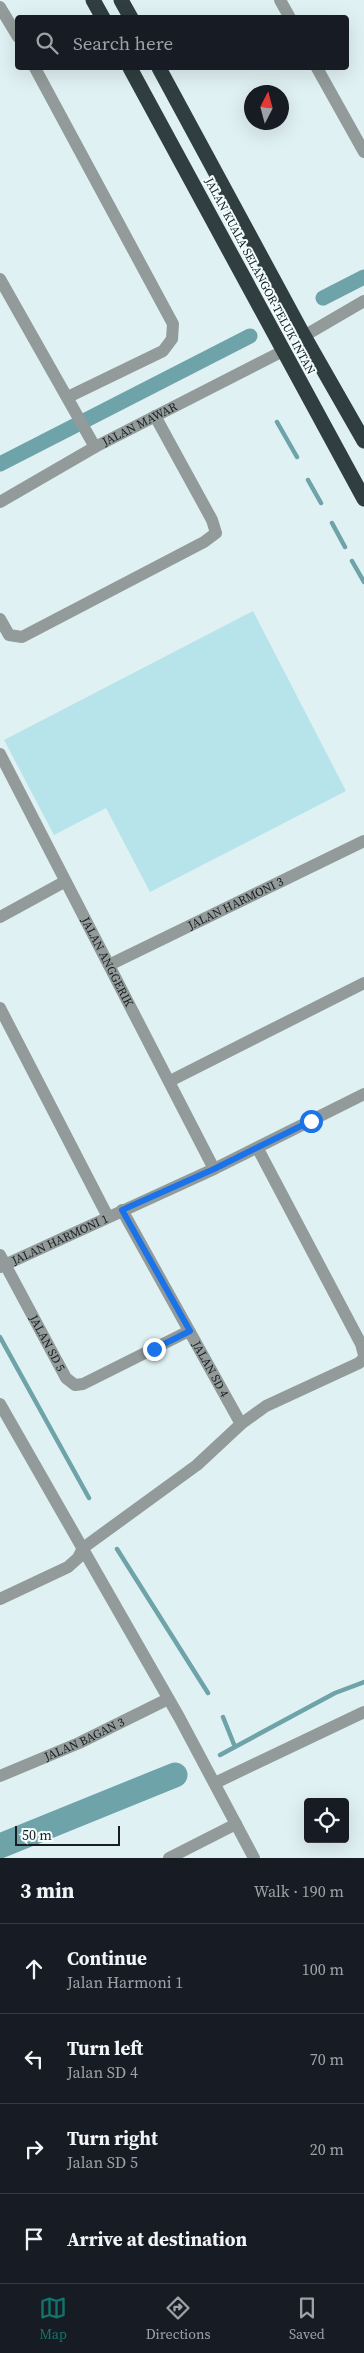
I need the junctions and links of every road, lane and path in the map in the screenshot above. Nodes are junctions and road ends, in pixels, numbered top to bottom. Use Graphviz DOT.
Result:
graph roads {
  1 [pos="93,0"];
  2 [pos="121,0"];
  3 [pos="280,0"];
  4 [pos="0,7"];
  5 [pos="101,15"];
  6 [pos="129,15"];
  7 [pos="288,15"];
  8 [pos="15,32"];
  9 [pos="36,70"];
  10 [pos="131,70"];
  11 [pos="160,70"];
  12 [pos="318,70"];
  13 [pos="364,152"];
  14 [pos="0,279"];
  15 [pos="5,300"];
  16 [pos="364,301"];
  17 [pos="304,336"];
  18 [pos="283,351"];
  19 [pos="70,400"];
  20 [pos="154,416"];
  21 [pos="364,441"];
  22 [pos="95,447"];
  23 [pos="364,499"];
  24 [pos="0,502"];
  25 [pos="0,619"];
  26 [pos="0,754"];
  27 [pos="4,772"];
  28 [pos="364,841"];
  29 [pos="64,882"];
  30 [pos="0,916"];
  31 [pos="109,965"];
  32 [pos="364,983"];
  33 [pos="0,1008"];
  34 [pos="170,1081"];
  35 [pos="364,1094"];
  36 [pos="258,1149"];
  37 [pos="214,1169"];
  38 [pos="122,1210"];
  39 [pos="108,1217"];
  40 [pos="2,1262"];
  41 [pos="190,1331"];
  42 [pos="364,1357"];
  43 [pos="0,1404"];
  44 [pos="241,1424"];
  45 [pos="83,1548"];
  46 [pos="0,1599"];
  47 [pos="168,1699"];
  48 [pos="364,1712"];
  49 [pos="0,1776"];
  50 [pos="215,1783"];
  51 [pos="236,1824"];
  52 [pos="169,1858"];
  53 [pos="254,1858"];
  1 -- 5 [label="highway"];
  2 -- 6 [label="highway"];
  3 -- 7 [label="street"];
  4 -- 8 [label="street"];
  9 -- 19 [label="street"];
  10 -- 18 [label="highway, JALAN KUALA SELANGOR-TELUK INTAN"];
  11 -- 17 [label="highway, JALAN KUALA SELANGOR-TELUK INTAN"];
  12 -- 13 [label="street"];
  14 -- 15 [label="street"];
  15 -- 19 [label="street"];
  16 -- 17 [label="street"];
  17 -- 21 [label="highway, JALAN KUALA SELANGOR-TELUK INTAN"];
  18 -- 20 [label="street, JALAN MAWAR"];
  18 -- 23 [label="highway, JALAN KUALA SELANGOR-TELUK INTAN"];
  19 -- 22 [label="street"];
  20 -- 22 [label="street, JALAN MAWAR"];
  20 -- 25 [label="street"];
  22 -- 24 [label="street, JALAN MAWAR"];
  26 -- 27 [label="street, JALAN ANGGERIK"];
  27 -- 29 [label="street, JALAN ANGGERIK"];
  28 -- 31 [label="street, JALAN HARMONI 3"];
  29 -- 30 [label="street"];
  29 -- 31 [label="street, JALAN ANGGERIK"];
  31 -- 34 [label="street, JALAN ANGGERIK"];
  32 -- 34 [label="street"];
  33 -- 39 [label="street"];
  34 -- 37 [label="street, JALAN ANGGERIK"];
  35 -- 36 [label="street, JALAN HARMONI 1"];
  36 -- 37 [label="street, JALAN HARMONI 1"];
  36 -- 42 [label="street"];
  37 -- 38 [label="street, JALAN HARMONI 1"];
  38 -- 39 [label="street, JALAN HARMONI 1"];
  38 -- 41 [label="street, JALAN SD 4"];
  39 -- 40 [label="street, JALAN HARMONI 1"];
  40 -- 41 [label="street, JALAN SD 5"];
  41 -- 44 [label="street, JALAN SD 4"];
  42 -- 44 [label="street"];
  43 -- 45 [label="street"];
  44 -- 45 [label="street"];
  45 -- 46 [label="street"];
  45 -- 47 [label="street"];
  47 -- 49 [label="street, JALAN BAGAN 3"];
  47 -- 50 [label="street"];
  48 -- 50 [label="street"];
  50 -- 51 [label="street"];
  51 -- 52 [label="street"];
  51 -- 53 [label="street"];
}
